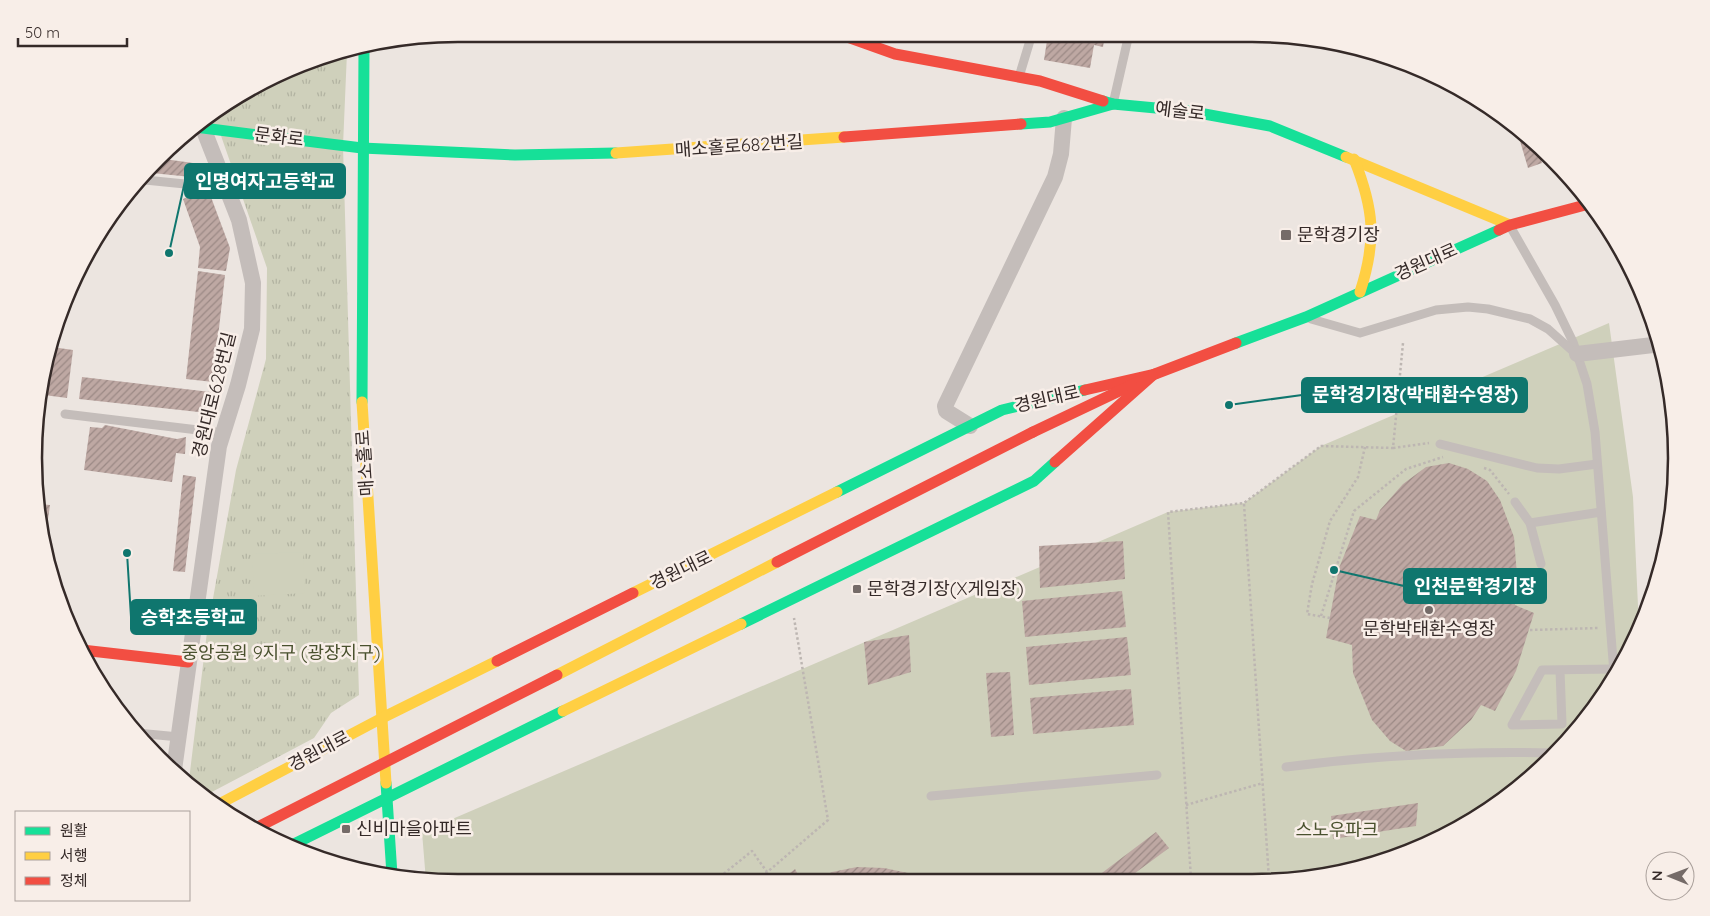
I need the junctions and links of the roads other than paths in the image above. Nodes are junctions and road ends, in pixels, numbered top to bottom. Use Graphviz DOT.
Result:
graph roads {
  1 [pos="861,42"];
  2 [pos="1030,42"];
  3 [pos="1127,42"];
  4 [pos="364,53"];
  5 [pos="1019,78"];
  6 [pos="1113,104"];
  7 [pos="1064,118"];
  8 [pos="205,128"];
  9 [pos="201,132"];
  10 [pos="362,148"];
  11 [pos="1354,159"];
  12 [pos="149,180"];
  13 [pos="190,191"];
  14 [pos="1582,206"];
  15 [pos="1510,225"];
  16 [pos="1360,292"];
  17 [pos="1306,317"];
  18 [pos="1652,345"];
  19 [pos="1577,354"];
  20 [pos="1155,374"];
  21 [pos="65,414"];
  22 [pos="970,426"];
  23 [pos="223,433"];
  24 [pos="1440,444"];
  25 [pos="1597,464"];
  26 [pos="1515,502"];
  27 [pos="1601,512"];
  28 [pos="1530,523"];
  29 [pos="1541,564"];
  30 [pos="90,651"];
  31 [pos="188,662"];
  32 [pos="1613,664"];
  33 [pos="1560,670"];
  34 [pos="1609,671"];
  35 [pos="382,718"];
  36 [pos="148,734"];
  37 [pos="178,737"];
  38 [pos="1546,752"];
  39 [pos="175,762"];
  40 [pos="1286,766"];
  41 [pos="1157,775"];
  42 [pos="387,796"];
  43 [pos="931,796"];
  44 [pos="224,801"];
  45 [pos="262,825"];
  46 [pos="298,842"];
  47 [pos="392,868"];
  1 -- 5 [label="main road, 예술로"];
  2 -- 5 [label="lane"];
  3 -- 6 [label="lane"];
  4 -- 10 [label="main road, 매소홀로"];
  5 -- 6 [label="main road, 예술로"];
  6 -- 7 [label="main road, 매소홀로682번길"];
  6 -- 11 [label="main road, 예술로"];
  7 -- 10 [label="main road, 매소홀로682번길"];
  7 -- 22 [label="street"];
  8 -- 10 [label="main road, 문화로"];
  9 -- 23 [label="street, 경원대로628번길"];
  10 -- 35 [label="main road, 매소홀로"];
  11 -- 15 [label="main road, 예술로"];
  11 -- 16 [label="main road"];
  12 -- 13 [label="lane"];
  14 -- 15 [label="main road, 경원대로"];
  15 -- 16 [label="main road, 경원대로"];
  15 -- 19 [label="lane"];
  16 -- 17 [label="main road, 경원대로"];
  17 -- 19 [label="lane"];
  17 -- 20 [label="main road, 경원대로"];
  18 -- 19 [label="street"];
  19 -- 25 [label="lane"];
  20 -- 22 [label="main road, 경원대로"];
  20 -- 42 [label="main road, 경원대로"];
  20 -- 45 [label="main road, 경원대로, bridge"];
  21 -- 23 [label="lane"];
  22 -- 35 [label="main road, 경원대로"];
  23 -- 31 [label="street, 경원대로628번길"];
  24 -- 25 [label="lane"];
  25 -- 27 [label="lane"];
  26 -- 28 [label="lane"];
  27 -- 28 [label="lane"];
  27 -- 32 [label="lane"];
  28 -- 29 [label="lane"];
  30 -- 31 [label="main road"];
  31 -- 37 [label="street, 경원대로628번길"];
  33 -- 33 [label="lane"];
  33 -- 34 [label="lane"];
  35 -- 42 [label="main road, 매소홀로"];
  35 -- 44 [label="main road, 경원대로"];
  36 -- 37 [label="lane"];
  37 -- 39 [label="street, 경원대로628번길"];
  38 -- 40 [label="lane"];
  41 -- 43 [label="lane"];
  42 -- 46 [label="main road, 경원대로"];
  42 -- 47 [label="main road, 매소홀로"];
}
